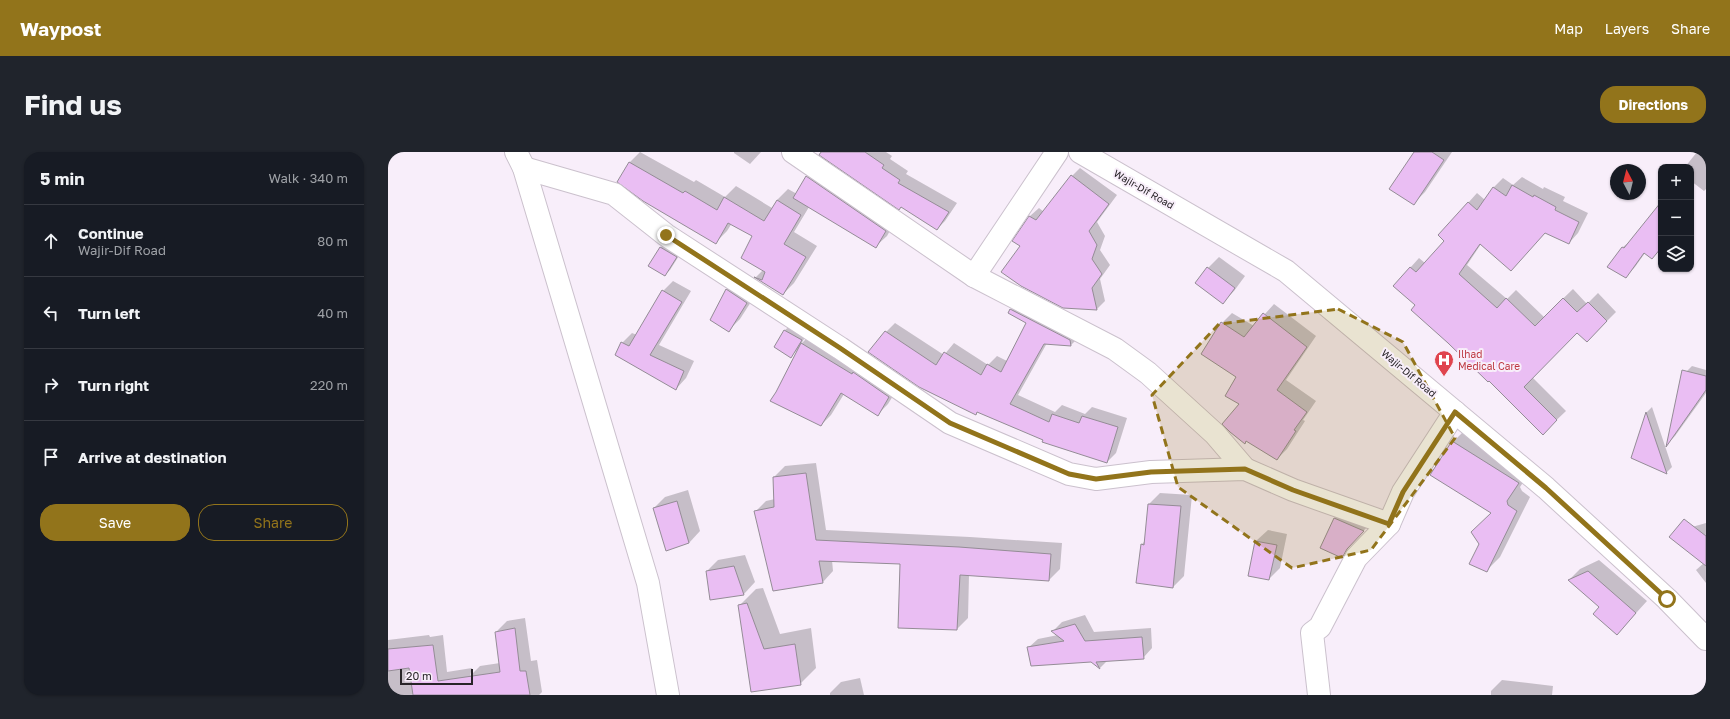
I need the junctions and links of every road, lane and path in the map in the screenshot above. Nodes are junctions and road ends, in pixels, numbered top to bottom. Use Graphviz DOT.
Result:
graph roads {
  1 [pos="793,152"];
  2 [pos="1057,152"];
  3 [pos="1080,152"];
  4 [pos="520,160"];
  5 [pos="974,276"];
  6 [pos="1455,412"];
  7 [pos="1245,469"];
  8 [pos="1389,524"];
  9 [pos="1706,639"];
  10 [pos="668,695"];
  11 [pos="1319,695"];
  1 -- 5 [label="street"];
  2 -- 5 [label="street"];
  3 -- 6 [label="street, Wajir-Dif Road"];
  4 -- 7 [label="street"];
  4 -- 10 [label="street"];
  5 -- 7 [label="street"];
  6 -- 8 [label="street"];
  6 -- 9 [label="street, Wajir-Dif Road"];
  7 -- 8 [label="street"];
  8 -- 11 [label="street"];
}
